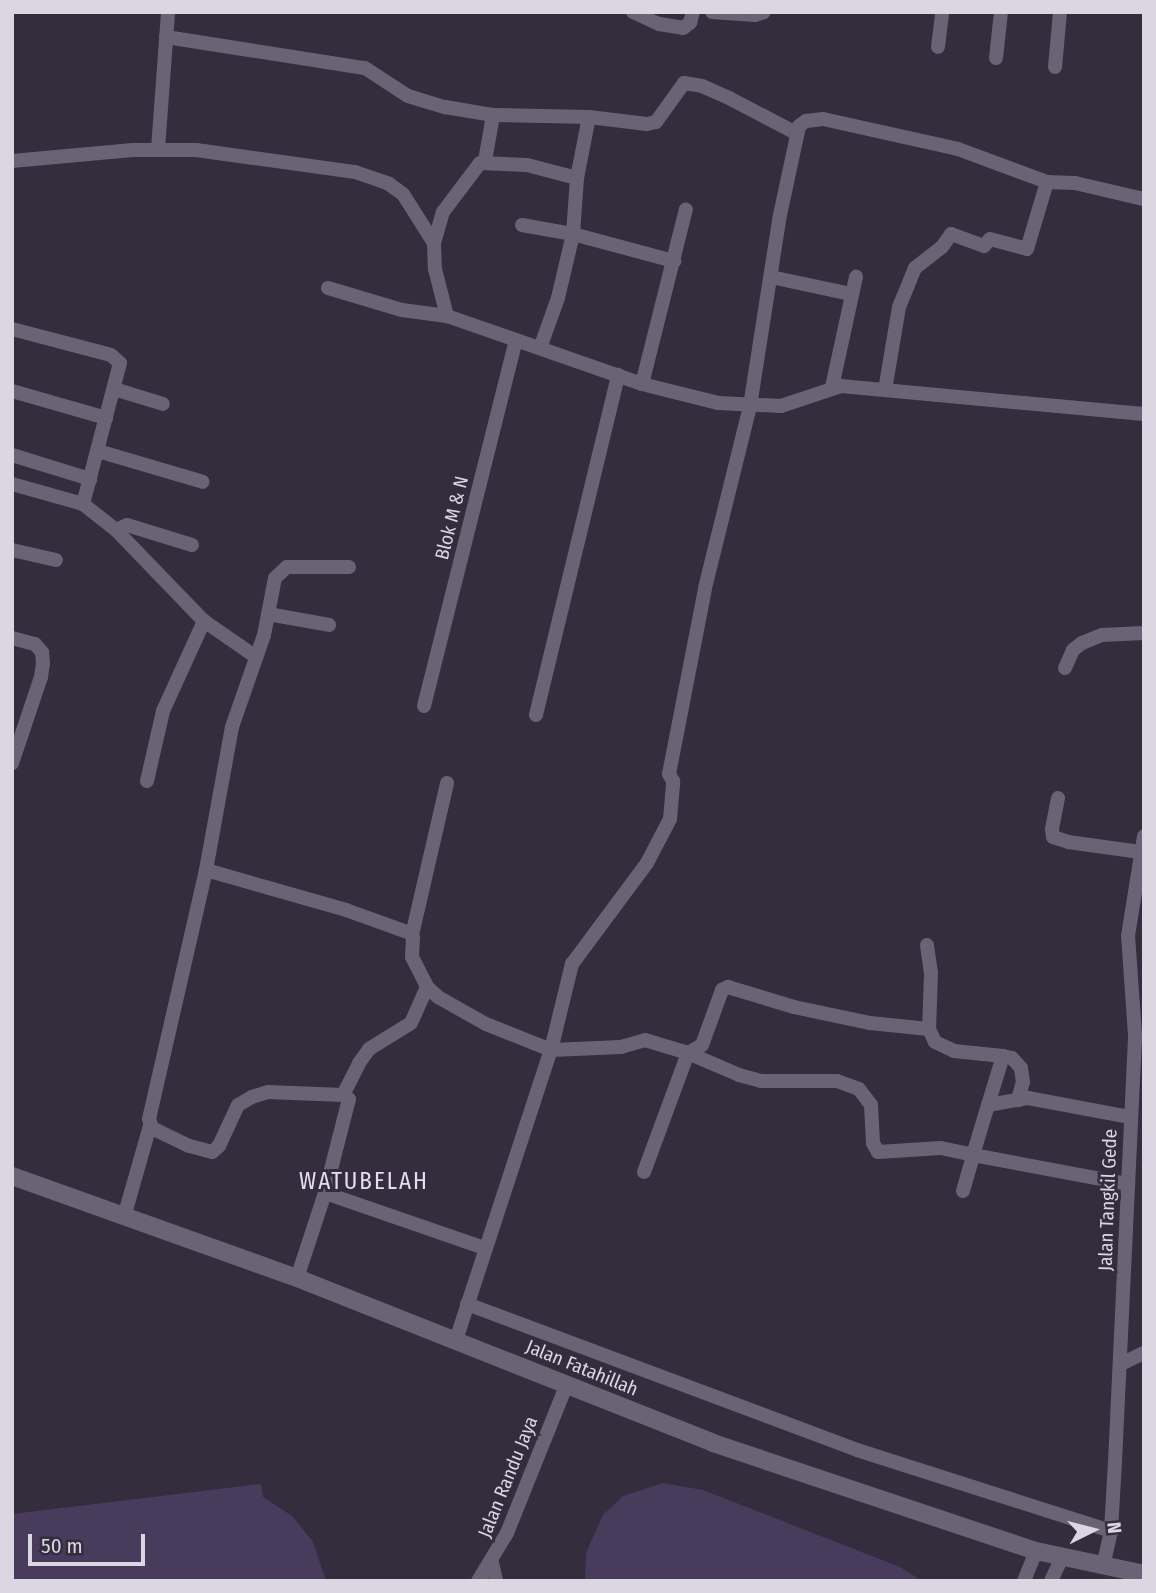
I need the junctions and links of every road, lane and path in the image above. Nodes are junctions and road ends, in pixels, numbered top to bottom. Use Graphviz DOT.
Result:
graph roads {
  1 [pos="169,12"];
  2 [pos="633,12"];
  3 [pos="693,12"];
  4 [pos="712,12"];
  5 [pos="764,12"];
  6 [pos="942,12"];
  7 [pos="1001,12"];
  8 [pos="1060,12"];
  9 [pos="166,37"];
  10 [pos="938,47"];
  11 [pos="996,58"];
  12 [pos="1055,67"];
  13 [pos="493,115"];
  14 [pos="589,117"];
  15 [pos="796,133"];
  16 [pos="158,149"];
  17 [pos="12,161"];
  18 [pos="485,162"];
  19 [pos="578,178"];
  20 [pos="1046,182"];
  21 [pos="1144,199"];
  22 [pos="686,209"];
  23 [pos="522,225"];
  24 [pos="573,234"];
  25 [pos="434,243"];
  26 [pos="674,261"];
  27 [pos="771,277"];
  28 [pos="856,277"];
  29 [pos="328,288"];
  30 [pos="851,294"];
  31 [pos="447,316"];
  32 [pos="12,329"];
  33 [pos="516,340"];
  34 [pos="540,348"];
  35 [pos="618,375"];
  36 [pos="642,384"];
  37 [pos="832,387"];
  38 [pos="114,389"];
  39 [pos="886,390"];
  40 [pos="12,391"];
  41 [pos="163,404"];
  42 [pos="750,406"];
  43 [pos="1144,414"];
  44 [pos="106,418"];
  45 [pos="97,451"];
  46 [pos="12,455"];
  47 [pos="90,479"];
  48 [pos="203,482"];
  49 [pos="12,484"];
  50 [pos="83,504"];
  51 [pos="116,530"];
  52 [pos="192,545"];
  53 [pos="12,551"];
  54 [pos="56,561"];
  55 [pos="349,567"];
  56 [pos="268,614"];
  57 [pos="204,621"];
  58 [pos="329,625"];
  59 [pos="1144,633"];
  60 [pos="12,638"];
  61 [pos="257,657"];
  62 [pos="1065,668"];
  63 [pos="424,706"];
  64 [pos="536,715"];
  65 [pos="12,763"];
  66 [pos="147,781"];
  67 [pos="447,783"];
  68 [pos="1058,798"];
  69 [pos="1144,836"];
  70 [pos="1140,852"];
  71 [pos="206,870"];
  72 [pos="412,935"];
  73 [pos="927,945"];
  74 [pos="427,987"];
  75 [pos="929,1029"];
  76 [pos="551,1050"];
  77 [pos="688,1053"];
  78 [pos="1003,1056"];
  79 [pos="343,1095"];
  80 [pos="1018,1100"];
  81 [pos="988,1105"];
  82 [pos="1130,1117"];
  83 [pos="150,1126"];
  84 [pos="974,1155"];
  85 [pos="644,1172"];
  86 [pos="12,1176"];
  87 [pos="1128,1184"];
  88 [pos="963,1191"];
  89 [pos="325,1193"];
  90 [pos="124,1217"];
  91 [pos="485,1248"];
  92 [pos="297,1278"];
  93 [pos="467,1304"];
  94 [pos="456,1340"];
  95 [pos="1144,1353"];
  96 [pos="1121,1364"];
  97 [pos="567,1384"];
  98 [pos="1111,1531"];
  99 [pos="1036,1551"];
  100 [pos="1062,1557"];
  101 [pos="492,1563"];
  102 [pos="1103,1566"];
  103 [pos="1144,1574"];
  104 [pos="478,1581"];
  105 [pos="496,1581"];
  106 [pos="1024,1581"];
  107 [pos="1051,1581"];
  1 -- 9 [label="street"];
  2 -- 3 [label="street"];
  4 -- 5 [label="street"];
  6 -- 10 [label="street"];
  7 -- 11 [label="street"];
  8 -- 12 [label="street"];
  9 -- 13 [label="street"];
  9 -- 16 [label="street"];
  13 -- 14 [label="street"];
  13 -- 18 [label="street"];
  14 -- 15 [label="street"];
  14 -- 19 [label="street"];
  15 -- 20 [label="street"];
  15 -- 27 [label="street"];
  16 -- 17 [label="street"];
  16 -- 25 [label="street"];
  18 -- 19 [label="street"];
  18 -- 25 [label="street"];
  19 -- 24 [label="street"];
  20 -- 21 [label="street"];
  20 -- 39 [label="street"];
  22 -- 26 [label="street"];
  23 -- 24 [label="street"];
  24 -- 26 [label="street"];
  24 -- 34 [label="street"];
  25 -- 31 [label="street"];
  26 -- 36 [label="street"];
  27 -- 30 [label="street"];
  27 -- 42 [label="street"];
  28 -- 30 [label="street"];
  29 -- 31 [label="street"];
  30 -- 37 [label="street"];
  31 -- 33 [label="street"];
  32 -- 38 [label="street"];
  33 -- 34 [label="street"];
  33 -- 63 [label="street, Blok M & N"];
  34 -- 35 [label="street"];
  35 -- 36 [label="street"];
  35 -- 64 [label="street"];
  36 -- 42 [label="street"];
  37 -- 39 [label="street"];
  37 -- 42 [label="street"];
  38 -- 41 [label="street"];
  38 -- 44 [label="street"];
  39 -- 43 [label="street"];
  40 -- 44 [label="street"];
  42 -- 76 [label="street"];
  44 -- 45 [label="street"];
  45 -- 47 [label="street"];
  45 -- 48 [label="street"];
  46 -- 47 [label="street"];
  47 -- 50 [label="street"];
  49 -- 50 [label="street"];
  50 -- 51 [label="street"];
  51 -- 52 [label="street"];
  51 -- 57 [label="street"];
  53 -- 54 [label="street"];
  55 -- 56 [label="street"];
  56 -- 58 [label="street"];
  56 -- 61 [label="street"];
  57 -- 61 [label="street"];
  57 -- 66 [label="street"];
  59 -- 62 [label="street"];
  60 -- 65 [label="street"];
  61 -- 71 [label="street"];
  67 -- 72 [label="street"];
  68 -- 70 [label="street"];
  69 -- 70 [label="street, Jalan Tangkil Gede"];
  70 -- 82 [label="street, Jalan Tangkil Gede"];
  71 -- 72 [label="street"];
  71 -- 83 [label="street"];
  72 -- 74 [label="street"];
  73 -- 75 [label="street"];
  74 -- 76 [label="street"];
  74 -- 79 [label="street"];
  75 -- 77 [label="street"];
  75 -- 78 [label="street"];
  76 -- 77 [label="street"];
  76 -- 91 [label="street"];
  77 -- 84 [label="street"];
  77 -- 85 [label="street"];
  78 -- 80 [label="street"];
  78 -- 81 [label="street"];
  79 -- 83 [label="street"];
  79 -- 89 [label="street"];
  80 -- 81 [label="street"];
  80 -- 82 [label="street"];
  81 -- 84 [label="street"];
  82 -- 87 [label="street, Jalan Tangkil Gede"];
  83 -- 90 [label="street"];
  84 -- 87 [label="street"];
  84 -- 88 [label="street"];
  86 -- 90 [label="street, Jalan Fatahillah"];
  87 -- 96 [label="street, Jalan Tangkil Gede"];
  89 -- 91 [label="street"];
  89 -- 92 [label="street"];
  90 -- 92 [label="street, Jalan Fatahillah"];
  91 -- 93 [label="street"];
  92 -- 94 [label="street, Jalan Fatahillah"];
  93 -- 94 [label="street"];
  93 -- 98 [label="street"];
  94 -- 97 [label="street, Jalan Fatahillah"];
  95 -- 96 [label="street"];
  96 -- 98 [label="street, Jalan Tangkil Gede"];
  97 -- 99 [label="street, Jalan Fatahillah"];
  97 -- 101 [label="street, Jalan Randu Jaya"];
  98 -- 102 [label="street, Jalan Tangkil Gede"];
  99 -- 100 [label="street, Jalan Fatahillah"];
  99 -- 106 [label="street"];
  100 -- 102 [label="street, Jalan Fatahillah"];
  100 -- 107 [label="street"];
  101 -- 104 [label="street, Jalan Randu Jaya"];
  101 -- 105 [label="street"];
  102 -- 103 [label="street, Jalan Fatahillah"];
}
